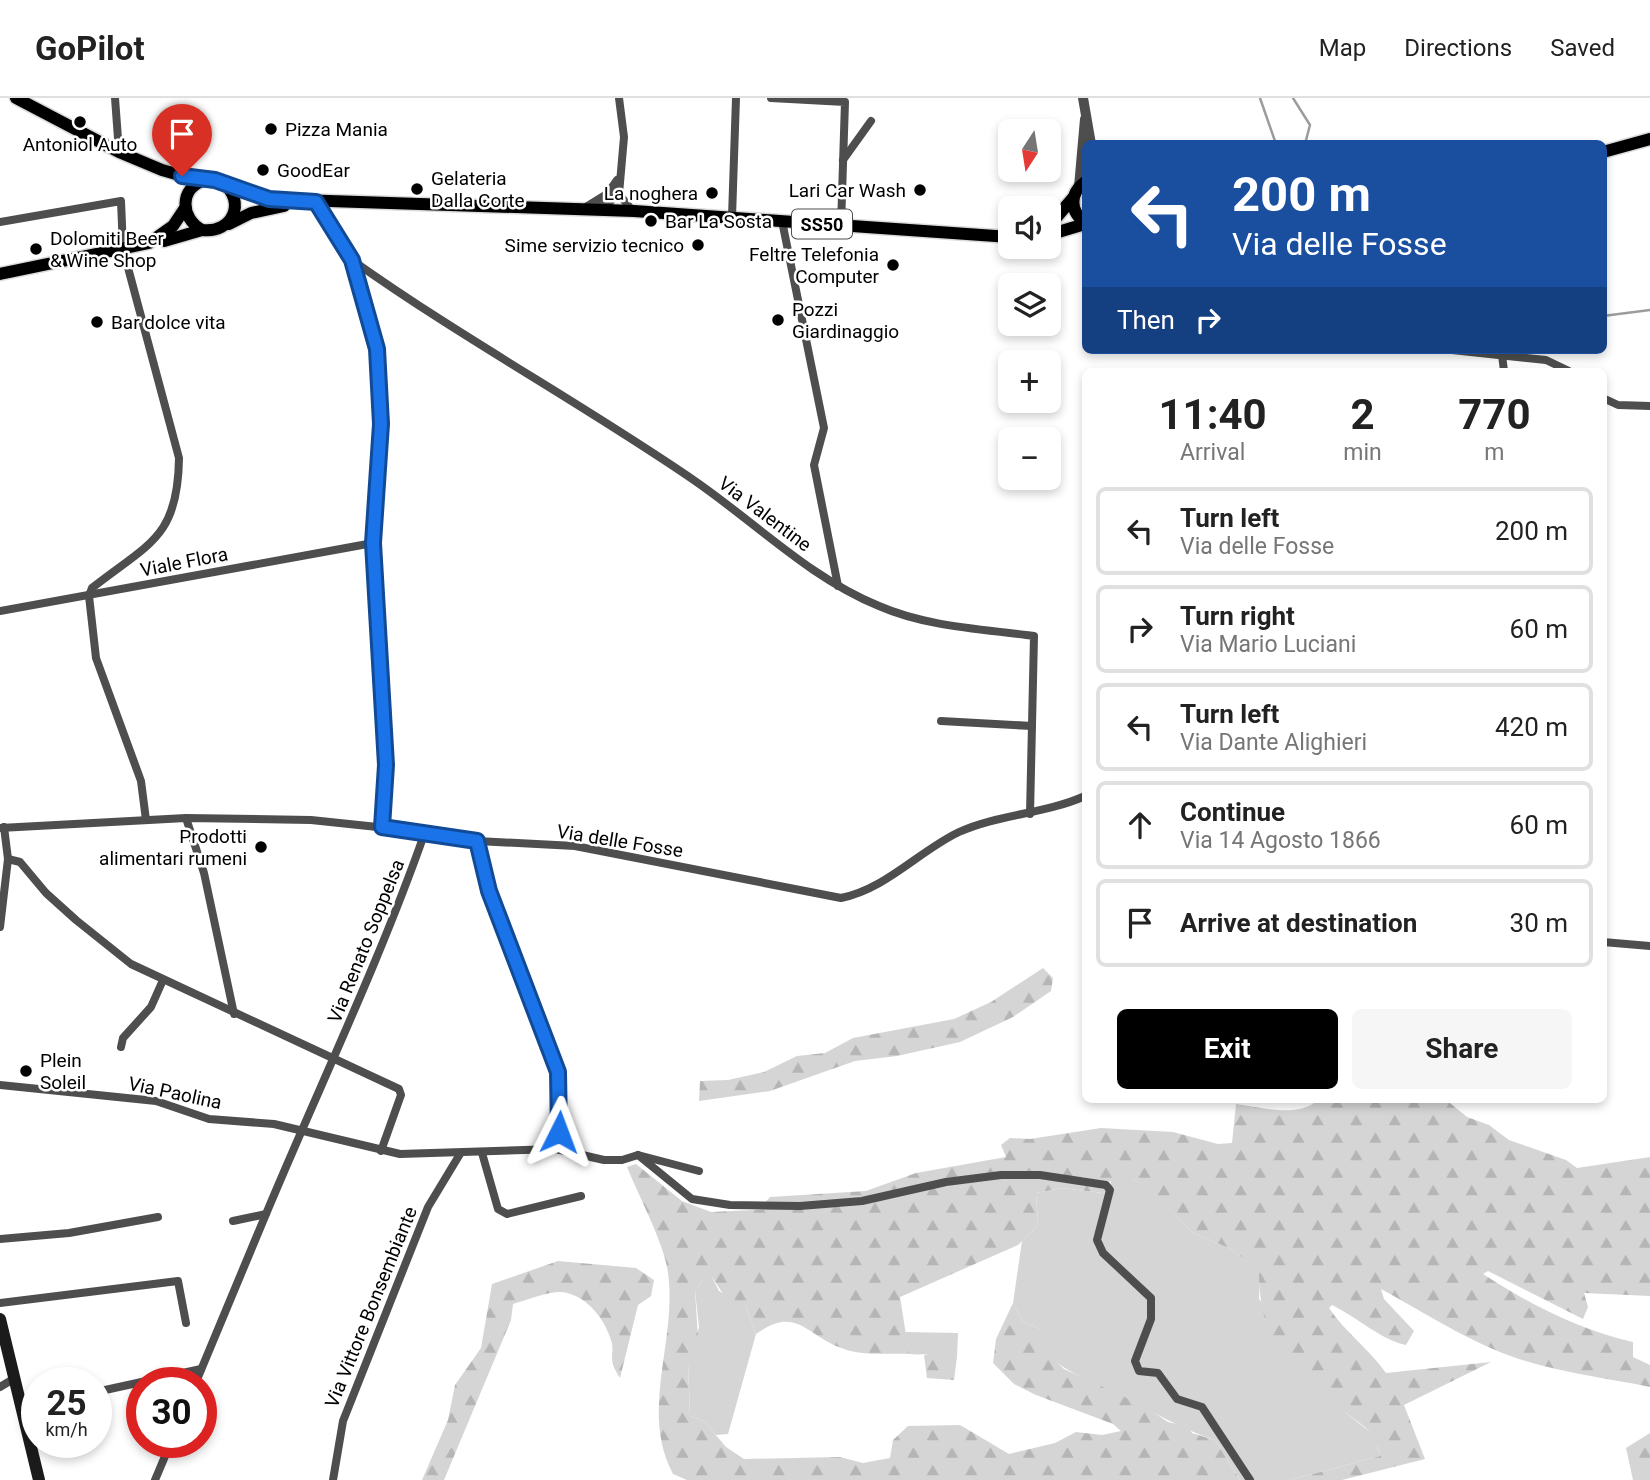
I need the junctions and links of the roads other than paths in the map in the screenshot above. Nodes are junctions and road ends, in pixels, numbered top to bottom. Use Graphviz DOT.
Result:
graph roads {
  1 [pos="16,98"];
  2 [pos="115,98"];
  3 [pos="619,98"];
  4 [pos="736,98"];
  5 [pos="771,98"];
  6 [pos="1083,98"];
  7 [pos="1085,119"];
  8 [pos="871,121"];
  9 [pos="1650,139"];
  10 [pos="1083,140"];
  11 [pos="1090,140"];
  12 [pos="1607,151"];
  13 [pos="119,152"];
  14 [pos="1082,154"];
  15 [pos="843,160"];
  16 [pos="162,170"];
  17 [pos="621,174"];
  18 [pos="207,180"];
  19 [pos="222,183"];
  20 [pos="1079,189"];
  21 [pos="618,190"];
  22 [pos="316,202"];
  23 [pos="185,205"];
  24 [pos="586,210"];
  25 [pos="634,211"];
  26 [pos="1061,211"];
  27 [pos="732,217"];
  28 [pos="1082,220"];
  29 [pos="782,221"];
  30 [pos="0,222"];
  31 [pos="1082,224"];
  32 [pos="841,226"];
  33 [pos="220,229"];
  34 [pos="202,230"];
  35 [pos="1061,231"];
  36 [pos="998,236"];
  37 [pos="139,246"];
  38 [pos="123,249"];
  39 [pos="352,260"];
  40 [pos="0,274"];
  41 [pos="1492,354"];
  42 [pos="1502,355"];
  43 [pos="1504,368"];
  44 [pos="1563,368"];
  45 [pos="1607,400"];
  46 [pos="1650,406"];
  47 [pos="373,543"];
  48 [pos="838,586"];
  49 [pos="89,596"];
  50 [pos="0,611"];
  51 [pos="941,721"];
  52 [pos="1032,726"];
  53 [pos="1082,797"];
  54 [pos="1030,814"];
  55 [pos="186,818"];
  56 [pos="146,820"];
  57 [pos="2,827"];
  58 [pos="382,827"];
  59 [pos="425,832"];
  60 [pos="477,841"];
  61 [pos="8,859"];
  62 [pos="0,927"];
  63 [pos="1607,942"];
  64 [pos="1650,946"];
  65 [pos="163,980"];
  66 [pos="234,1014"];
  67 [pos="121,1047"];
  68 [pos="332,1061"];
  69 [pos="0,1085"];
  70 [pos="300,1132"];
  71 [pos="556,1146"];
  72 [pos="381,1151"];
  73 [pos="482,1153"];
  74 [pos="460,1154"];
  75 [pos="638,1154"];
  76 [pos="699,1171"];
  77 [pos="581,1196"];
  78 [pos="266,1214"];
  79 [pos="158,1217"];
  80 [pos="233,1221"];
  81 [pos="0,1239"];
  82 [pos="0,1303"];
  83 [pos="0,1320"];
  84 [pos="186,1323"];
  85 [pos="202,1367"];
  86 [pos="15,1378"];
  87 [pos="0,1387"];
  88 [pos="21,1400"];
  89 [pos="35,1458"];
  90 [pos="164,1458"];
  91 [pos="40,1480"];
  92 [pos="154,1480"];
  93 [pos="333,1480"];
  94 [pos="1250,1480"];
  1 -- 13 [label="main road"];
  2 -- 13 [label="street"];
  3 -- 17 [label="street"];
  4 -- 27 [label="street"];
  5 -- 15 [label="street"];
  6 -- 7 [label="street"];
  7 -- 10 [label="street"];
  7 -- 11 [label="street"];
  8 -- 15 [label="street"];
  9 -- 12 [label="main road"];
  13 -- 16 [label="main road"];
  14 -- 20 [label="street"];
  15 -- 32 [label="street"];
  16 -- 18 [label="main road"];
  16 -- 23 [label="main road"];
  17 -- 21 [label="street"];
  17 -- 24 [label="street"];
  18 -- 19 [label="main road"];
  18 -- 23 [label="main road"];
  19 -- 22 [label="main road"];
  19 -- 33 [label="main road"];
  20 -- 26 [label="main road"];
  20 -- 28 [label="main road"];
  21 -- 24 [label="street"];
  21 -- 25 [label="street"];
  22 -- 24 [label="main road, SS50"];
  22 -- 33 [label="main road"];
  22 -- 39 [label="street"];
  23 -- 34 [label="main road"];
  23 -- 37 [label="main road"];
  24 -- 25 [label="main road, SS50"];
  25 -- 27 [label="main road, SS50"];
  27 -- 29 [label="main road, SS50"];
  29 -- 32 [label="main road, SS50"];
  29 -- 48 [label="street"];
  30 -- 38 [label="street"];
  31 -- 35 [label="main road"];
  32 -- 36 [label="main road, SS50"];
  33 -- 34 [label="main road"];
  34 -- 37 [label="main road"];
  37 -- 38 [label="main road"];
  38 -- 40 [label="main road"];
  38 -- 49 [label="street"];
  39 -- 47 [label="street"];
  39 -- 48 [label="street, Via Valentine"];
  41 -- 42 [label="street"];
  42 -- 43 [label="street"];
  42 -- 44 [label="street"];
  45 -- 46 [label="street"];
  47 -- 49 [label="street, Viale Flora"];
  47 -- 58 [label="street"];
  48 -- 52 [label="street, Via Valentine"];
  49 -- 50 [label="street, Viale Flora"];
  49 -- 56 [label="street"];
  51 -- 52 [label="street"];
  52 -- 54 [label="street, Via Valentine"];
  53 -- 54 [label="street, Via delle Fosse"];
  54 -- 60 [label="street, Via delle Fosse"];
  55 -- 56 [label="street, Via delle Fosse"];
  55 -- 58 [label="street, Via delle Fosse"];
  55 -- 66 [label="street"];
  56 -- 57 [label="street, Via delle Fosse"];
  57 -- 61 [label="street"];
  58 -- 59 [label="street, Via delle Fosse"];
  59 -- 60 [label="street, Via delle Fosse"];
  59 -- 68 [label="street, Via Renato Soppelsa"];
  60 -- 71 [label="street"];
  61 -- 62 [label="street"];
  61 -- 65 [label="street"];
  63 -- 64 [label="street"];
  65 -- 66 [label="street"];
  65 -- 67 [label="street"];
  66 -- 68 [label="street"];
  68 -- 70 [label="street, Via Renato Soppelsa"];
  68 -- 72 [label="street"];
  69 -- 70 [label="street, Via Paolina"];
  70 -- 72 [label="street, Via Paolina"];
  70 -- 78 [label="street"];
  71 -- 73 [label="street, Via Paolina"];
  71 -- 75 [label="street, Via Paolina"];
  72 -- 74 [label="street, Via Paolina"];
  73 -- 74 [label="street, Via Paolina"];
  73 -- 77 [label="street"];
  74 -- 93 [label="street, Via Vittore Bonsembiante"];
  75 -- 76 [label="street, Via Paolina"];
  75 -- 94 [label="street"];
  78 -- 80 [label="street"];
  78 -- 85 [label="street"];
  79 -- 81 [label="street"];
  82 -- 84 [label="street"];
  83 -- 86 [label="main road"];
  86 -- 87 [label="street"];
  86 -- 88 [label="main road"];
  89 -- 91 [label="main road"];
  90 -- 92 [label="street"];
}
